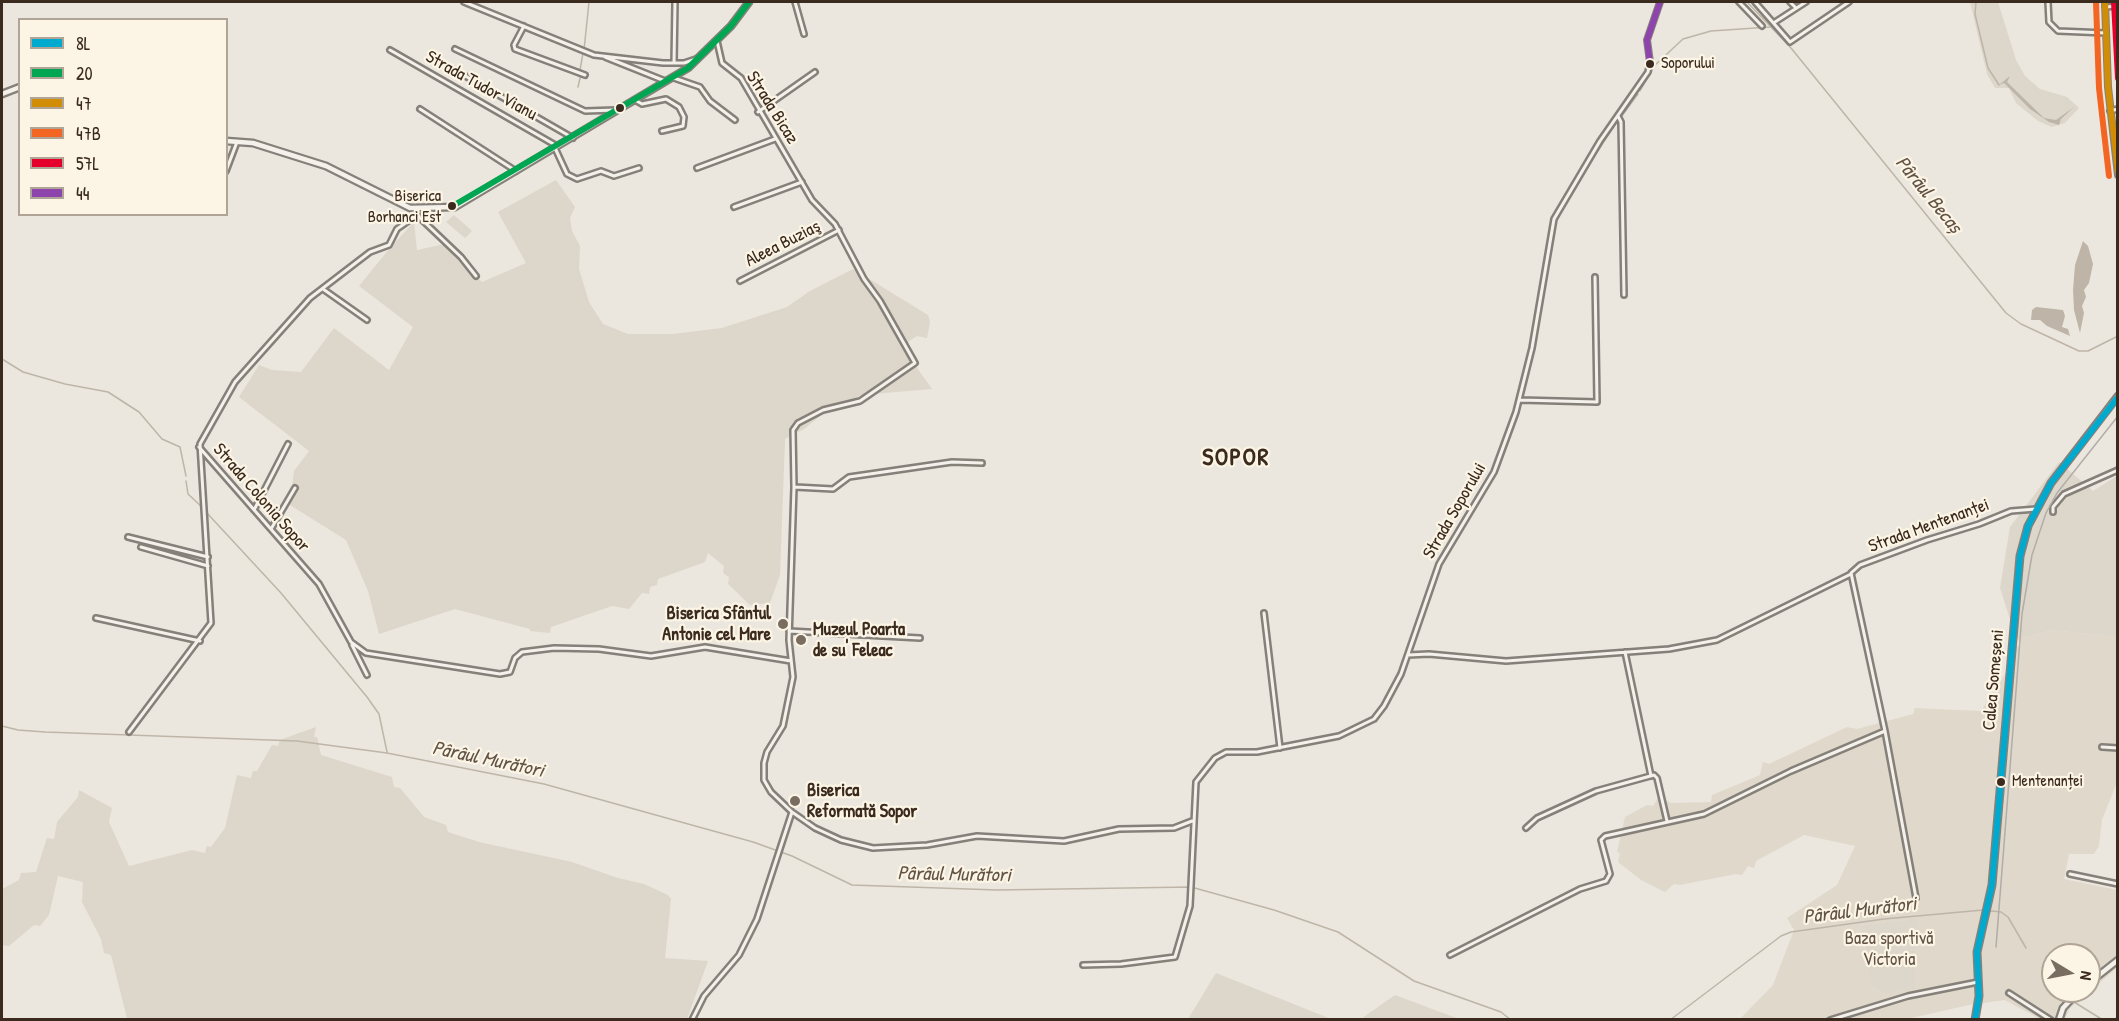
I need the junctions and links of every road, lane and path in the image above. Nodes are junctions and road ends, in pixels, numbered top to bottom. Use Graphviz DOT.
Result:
graph roads {
  1 [pos="464,2"];
  2 [pos="675,2"];
  3 [pos="748,2"];
  4 [pos="795,2"];
  5 [pos="1660,2"];
  6 [pos="1739,2"];
  7 [pos="1755,2"];
  8 [pos="1790,2"];
  9 [pos="1806,2"];
  10 [pos="1850,2"];
  11 [pos="2048,2"];
  12 [pos="2104,2"];
  13 [pos="2118,6"];
  14 [pos="2105,7"];
  15 [pos="1796,8"];
  16 [pos="1774,23"];
  17 [pos="524,26"];
  18 [pos="1762,26"];
  19 [pos="2106,33"];
  20 [pos="804,34"];
  21 [pos="717,41"];
  22 [pos="455,49"];
  23 [pos="390,50"];
  24 [pos="604,57"];
  25 [pos="699,58"];
  26 [pos="674,63"];
  27 [pos="455,70"];
  28 [pos="815,72"];
  29 [pos="585,75"];
  30 [pos="673,78"];
  31 [pos="666,82"];
  32 [pos="18,88"];
  33 [pos="2,94"];
  34 [pos="635,100"];
  35 [pos="420,109"];
  36 [pos="2118,109"];
  37 [pos="616,111"];
  38 [pos="2110,111"];
  39 [pos="758,112"];
  40 [pos="1618,116"];
  41 [pos="735,120"];
  42 [pos="662,130"];
  43 [pos="573,138"];
  44 [pos="775,139"];
  45 [pos="228,141"];
  46 [pos="237,141"];
  47 [pos="556,147"];
  48 [pos="228,166"];
  49 [pos="639,168"];
  50 [pos="697,168"];
  51 [pos="516,171"];
  52 [pos="2118,175"];
  53 [pos="802,182"];
  54 [pos="734,207"];
  55 [pos="418,212"];
  56 [pos="839,230"];
  57 [pos="476,276"];
  58 [pos="1595,277"];
  59 [pos="740,281"];
  60 [pos="323,289"];
  61 [pos="1624,294"];
  62 [pos="367,320"];
  63 [pos="2118,396"];
  64 [pos="1520,400"];
  65 [pos="2116,404"];
  66 [pos="288,444"];
  67 [pos="199,447"];
  68 [pos="982,463"];
  69 [pos="2118,470"];
  70 [pos="794,487"];
  71 [pos="295,488"];
  72 [pos="254,510"];
  73 [pos="2036,510"];
  74 [pos="2053,512"];
  75 [pos="271,529"];
  76 [pos="128,537"];
  77 [pos="141,547"];
  78 [pos="208,557"];
  79 [pos="208,566"];
  80 [pos="1851,573"];
  81 [pos="1264,613"];
  82 [pos="96,618"];
  83 [pos="789,631"];
  84 [pos="920,638"];
  85 [pos="200,641"];
  86 [pos="351,642"];
  87 [pos="1625,652"];
  88 [pos="1408,655"];
  89 [pos="791,661"];
  90 [pos="367,675"];
  91 [pos="1885,731"];
  92 [pos="129,732"];
  93 [pos="2102,747"];
  94 [pos="1280,748"];
  95 [pos="2118,748"];
  96 [pos="1651,776"];
  97 [pos="792,812"];
  98 [pos="1192,821"];
  99 [pos="1667,821"];
  100 [pos="1526,828"];
  101 [pos="2070,874"];
  102 [pos="2118,884"];
  103 [pos="1916,898"];
  104 [pos="1450,955"];
  105 [pos="2118,960"];
  106 [pos="1083,965"];
  107 [pos="2101,973"];
  108 [pos="1977,982"];
  109 [pos="2009,993"];
  110 [pos="2068,1003"];
  111 [pos="692,1020"];
  112 [pos="1830,1020"];
  113 [pos="1975,1020"];
  114 [pos="2051,1020"];
  115 [pos="2058,1020"];
  1 -- 17 [label="street"];
  2 -- 26 [label="street"];
  3 -- 21 [label="main road"];
  4 -- 20 [label="street"];
  5 -- 40 [label="street, Strada Soporului"];
  6 -- 18 [label="street"];
  7 -- 16 [label="street"];
  8 -- 15 [label="street"];
  9 -- 15 [label="street"];
  10 -- 16 [label="street"];
  11 -- 19 [label="street"];
  12 -- 14 [label="street"];
  13 -- 14 [label="street"];
  14 -- 19 [label="street"];
  15 -- 16 [label="street"];
  17 -- 24 [label="street"];
  17 -- 29 [label="street"];
  19 -- 38 [label="street"];
  21 -- 25 [label="main road"];
  21 -- 39 [label="street, Strada Bicaz"];
  22 -- 37 [label="street"];
  23 -- 47 [label="street, Strada Tudor Vianu"];
  24 -- 26 [label="street"];
  24 -- 31 [label="street"];
  25 -- 26 [label="street"];
  25 -- 30 [label="main road"];
  27 -- 43 [label="street"];
  28 -- 39 [label="street"];
  30 -- 31 [label="main road"];
  30 -- 41 [label="street"];
  31 -- 34 [label="main road"];
  32 -- 33 [label="main road"];
  34 -- 37 [label="main road"];
  34 -- 42 [label="street"];
  35 -- 51 [label="street"];
  36 -- 38 [label="street"];
  37 -- 43 [label="main road"];
  38 -- 52 [label="street"];
  39 -- 44 [label="street, Strada Bicaz"];
  40 -- 61 [label="street"];
  40 -- 64 [label="street, Strada Soporului"];
  43 -- 47 [label="main road"];
  44 -- 50 [label="street"];
  44 -- 53 [label="street, Strada Bicaz"];
  45 -- 46 [label="main road"];
  46 -- 48 [label="street"];
  46 -- 55 [label="main road"];
  47 -- 49 [label="street"];
  47 -- 51 [label="main road"];
  51 -- 55 [label="main road"];
  53 -- 54 [label="street"];
  53 -- 56 [label="street, Strada Bicaz"];
  55 -- 57 [label="street"];
  55 -- 60 [label="street, Strada Colonia Sopor"];
  56 -- 59 [label="street, Aleea Buziaş"];
  56 -- 70 [label="street, Strada Bicaz"];
  58 -- 64 [label="street"];
  60 -- 62 [label="street"];
  60 -- 67 [label="street, Strada Colonia Sopor"];
  63 -- 65 [label="main road, Calea Someșeni"];
  64 -- 88 [label="street, Strada Soporului"];
  65 -- 73 [label="main road, Calea Someșeni"];
  66 -- 72 [label="street"];
  67 -- 72 [label="street, Strada Colonia Sopor"];
  67 -- 78 [label="street"];
  68 -- 70 [label="street"];
  69 -- 74 [label="street"];
  70 -- 83 [label="street"];
  71 -- 75 [label="street"];
  72 -- 75 [label="street, Strada Colonia Sopor"];
  73 -- 80 [label="street, Strada Mentenanței"];
  73 -- 108 [label="main road, Calea Someșeni"];
  75 -- 86 [label="street, Strada Colonia Sopor"];
  76 -- 78 [label="street"];
  77 -- 79 [label="street"];
  78 -- 79 [label="street"];
  79 -- 85 [label="street"];
  80 -- 87 [label="street, Strada Mentenanței"];
  80 -- 91 [label="street"];
  81 -- 94 [label="street"];
  82 -- 85 [label="street"];
  83 -- 84 [label="street"];
  83 -- 89 [label="street"];
  85 -- 92 [label="street"];
  86 -- 89 [label="street"];
  86 -- 90 [label="street, Strada Colonia Sopor"];
  87 -- 88 [label="street, Strada Mentenanței"];
  87 -- 96 [label="street"];
  88 -- 94 [label="street, Strada Soporului"];
  89 -- 97 [label="street"];
  91 -- 99 [label="street"];
  91 -- 103 [label="street"];
  93 -- 95 [label="street"];
  94 -- 98 [label="street, Strada Soporului"];
  96 -- 99 [label="street"];
  96 -- 100 [label="street"];
  97 -- 98 [label="street"];
  97 -- 111 [label="street"];
  98 -- 106 [label="street, Strada Soporului"];
  99 -- 104 [label="street"];
  101 -- 102 [label="street"];
  105 -- 107 [label="main road"];
  108 -- 112 [label="street"];
  108 -- 113 [label="main road, Calea Someșeni"];
  109 -- 114 [label="street"];
  110 -- 115 [label="main road"];
}
